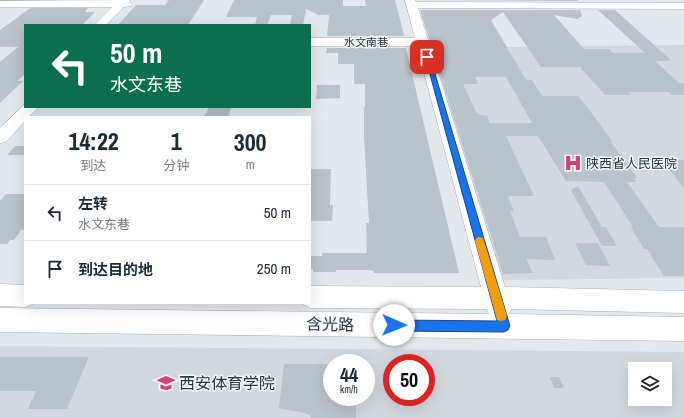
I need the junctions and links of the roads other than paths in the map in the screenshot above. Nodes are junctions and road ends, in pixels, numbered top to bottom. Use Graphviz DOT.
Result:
graph roads {
  1 [pos="126,2"];
  2 [pos="411,3"];
  3 [pos="681,3"];
  4 [pos="0,4"];
  5 [pos="101,24"];
  6 [pos="108,24"];
  7 [pos="311,42"];
  8 [pos="422,42"];
  9 [pos="24,103"];
  10 [pos="29,108"];
  11 [pos="0,128"];
  12 [pos="0,138"];
  13 [pos="0,295"];
  14 [pos="24,296"];
  15 [pos="311,297"];
  16 [pos="496,298"];
  17 [pos="684,302"];
  18 [pos="0,320"];
  19 [pos="504,326"];
  20 [pos="684,328"];
  1 -- 4 [label="street"];
  1 -- 5 [label="street"];
  1 -- 6 [label="street"];
  2 -- 3 [label="street"];
  2 -- 8 [label="street"];
  7 -- 8 [label="street, 水文南巷"];
  8 -- 16 [label="street"];
  9 -- 11 [label="street"];
  10 -- 12 [label="street"];
  13 -- 14 [label="street"];
  15 -- 16 [label="street, 含光路"];
  16 -- 17 [label="street, 含光路"];
  16 -- 19 [label="street"];
  18 -- 19 [label="street, 含光路"];
  19 -- 20 [label="street, 含光路"];
}
